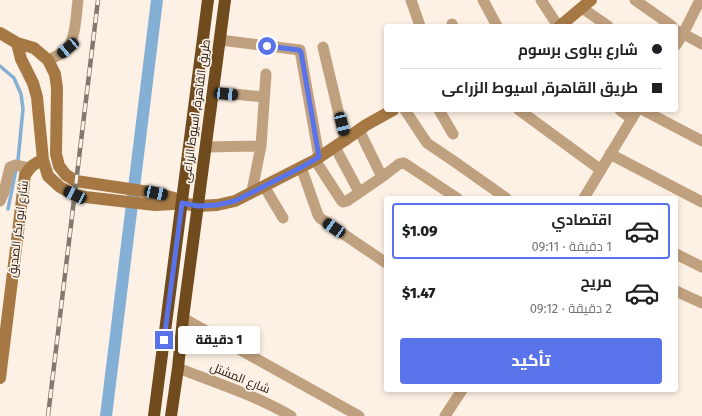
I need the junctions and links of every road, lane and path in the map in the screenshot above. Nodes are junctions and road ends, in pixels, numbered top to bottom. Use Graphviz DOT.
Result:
graph roads {
  1 [pos="78,0"];
  2 [pos="208,0"];
  3 [pos="225,0"];
  4 [pos="411,0"];
  5 [pos="483,0"];
  6 [pos="541,0"];
  7 [pos="634,0"];
  8 [pos="700,0"];
  9 [pos="585,3"];
  10 [pos="419,24"];
  11 [pos="496,24"];
  12 [pos="558,24"];
  13 [pos="561,24"];
  14 [pos="606,24"];
  15 [pos="669,24"];
  16 [pos="679,31"];
  17 [pos="0,33"];
  18 [pos="220,40"];
  19 [pos="17,43"];
  20 [pos="702,44"];
  21 [pos="323,47"];
  22 [pos="48,60"];
  23 [pos="266,74"];
  24 [pos="213,92"];
  25 [pos="264,97"];
  26 [pos="389,112"];
  27 [pos="406,112"];
  28 [pos="440,112"];
  29 [pos="522,112"];
  30 [pos="647,112"];
  31 [pos="634,114"];
  32 [pos="359,130"];
  33 [pos="453,134"];
  34 [pos="702,141"];
  35 [pos="340,143"];
  36 [pos="261,146"];
  37 [pos="206,147"];
  38 [pos="610,154"];
  39 [pos="317,158"];
  40 [pos="43,160"];
  41 [pos="21,166"];
  42 [pos="302,167"];
  43 [pos="601,170"];
  44 [pos="382,177"];
  45 [pos="264,186"];
  46 [pos="252,191"];
  47 [pos="359,192"];
  48 [pos="454,196"];
  49 [pos="503,196"];
  50 [pos="586,196"];
  51 [pos="156,199"];
  52 [pos="0,201"];
  53 [pos="702,202"];
  54 [pos="182,203"];
  55 [pos="198,206"];
  56 [pos="283,218"];
  57 [pos="678,255"];
  58 [pos="384,262"];
  59 [pos="702,267"];
  60 [pos="678,292"];
  61 [pos="702,303"];
  62 [pos="183,318"];
  63 [pos="178,368"];
  64 [pos="0,378"];
  65 [pos="461,392"];
  66 [pos="154,416"];
  67 [pos="171,416"];
  68 [pos="291,416"];
  69 [pos="359,416"];
  70 [pos="445,416"];
  1 -- 22 [label="street"];
  2 -- 54 [label="highway, طريق القاهرة, اسيوط الزراعى"];
  3 -- 18 [label="highway, طريق القاهرة, اسيوط الزراعى"];
  4 -- 10 [label="street"];
  5 -- 11 [label="street"];
  6 -- 12 [label="street"];
  7 -- 15 [label="street"];
  8 -- 16 [label="street"];
  9 -- 13 [label="street"];
  9 -- 14 [label="street"];
  16 -- 20 [label="street"];
  17 -- 19 [label="street"];
  18 -- 24 [label="highway, طريق القاهرة, اسيوط الزراعى"];
  18 -- 39 [label="street"];
  19 -- 22 [label="street"];
  19 -- 40 [label="street"];
  21 -- 35 [label="street"];
  22 -- 51 [label="street"];
  23 -- 25 [label="street"];
  24 -- 25 [label="street"];
  24 -- 37 [label="highway, طريق القاهرة, اسيوط الزراعى"];
  25 -- 36 [label="street"];
  26 -- 32 [label="street"];
  27 -- 49 [label="street"];
  28 -- 33 [label="street"];
  29 -- 43 [label="street"];
  30 -- 34 [label="street"];
  31 -- 38 [label="street"];
  32 -- 35 [label="street"];
  32 -- 44 [label="street"];
  35 -- 39 [label="street"];
  35 -- 47 [label="street"];
  36 -- 37 [label="street"];
  36 -- 46 [label="street"];
  37 -- 55 [label="highway, طريق القاهرة, اسيوط الزراعى"];
  38 -- 43 [label="street"];
  38 -- 53 [label="street"];
  39 -- 42 [label="street"];
  39 -- 47 [label="street"];
  40 -- 41 [label="street, شارع ابو بكر الصديق"];
  40 -- 51 [label="street"];
  41 -- 52 [label="street"];
  41 -- 64 [label="street, شارع ابو بكر الصديق"];
  42 -- 45 [label="street"];
  42 -- 58 [label="street"];
  43 -- 50 [label="street"];
  44 -- 47 [label="street"];
  44 -- 48 [label="street"];
  45 -- 46 [label="street"];
  45 -- 56 [label="street"];
  46 -- 55 [label="street"];
  51 -- 54 [label="street"];
  54 -- 55 [label="street"];
  54 -- 66 [label="highway, طريق القاهرة, اسيوط الزراعى"];
  55 -- 62 [label="highway, طريق القاهرة, اسيوط الزراعى"];
  57 -- 59 [label="street"];
  60 -- 61 [label="street"];
  62 -- 63 [label="highway, طريق القاهرة, اسيوط الزراعى"];
  62 -- 69 [label="street"];
  63 -- 67 [label="highway, طريق القاهرة, اسيوط الزراعى"];
  63 -- 68 [label="street, شارع المشتل"];
  65 -- 70 [label="street"];
}
